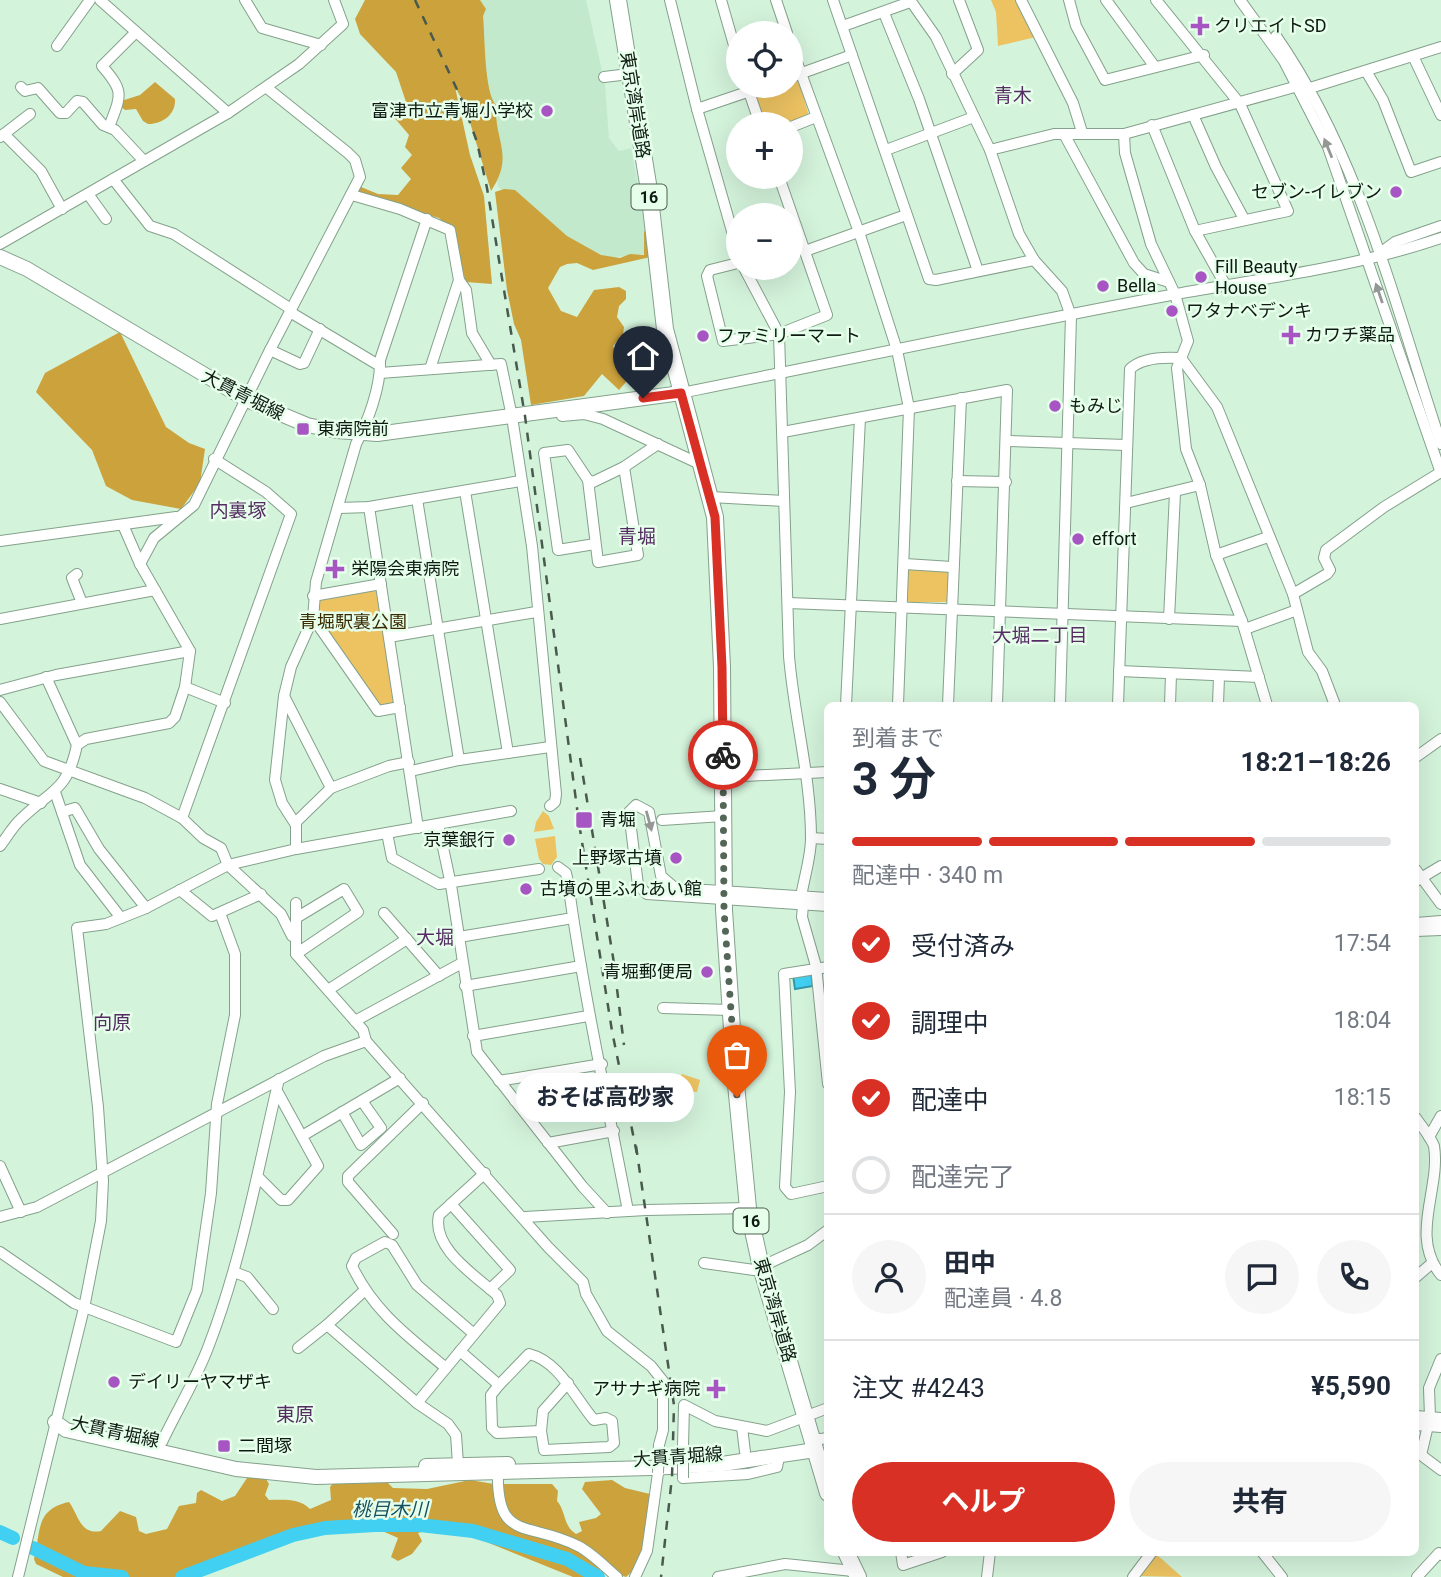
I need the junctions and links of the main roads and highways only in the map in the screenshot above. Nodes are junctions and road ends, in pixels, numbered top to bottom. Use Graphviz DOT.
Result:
graph roads {
  1 [pos="618,0"];
  2 [pos="0,257"];
  3 [pos="681,393"];
  4 [pos="821,1444"];
  5 [pos="824,1465"];
  6 [pos="498,1469"];
  7 [pos="848,1556"];
  8 [pos="856,1574"];
  1 -- 3 [label="highway, 東京湾岸道路 / 16"];
  2 -- 3 [label="main road, 大貫青堀線"];
  3 -- 4 [label="highway, 東京湾岸道路 / 16"];
  4 -- 5 [label="highway, 東京湾岸道路 / 16"];
  4 -- 6 [label="main road, 大貫青堀線"];
  4 -- 6 [label="main road, 大貫青堀線"];
  6 -- 6 [label="main road, 大貫青堀線"];
  7 -- 8 [label="highway"];
}
